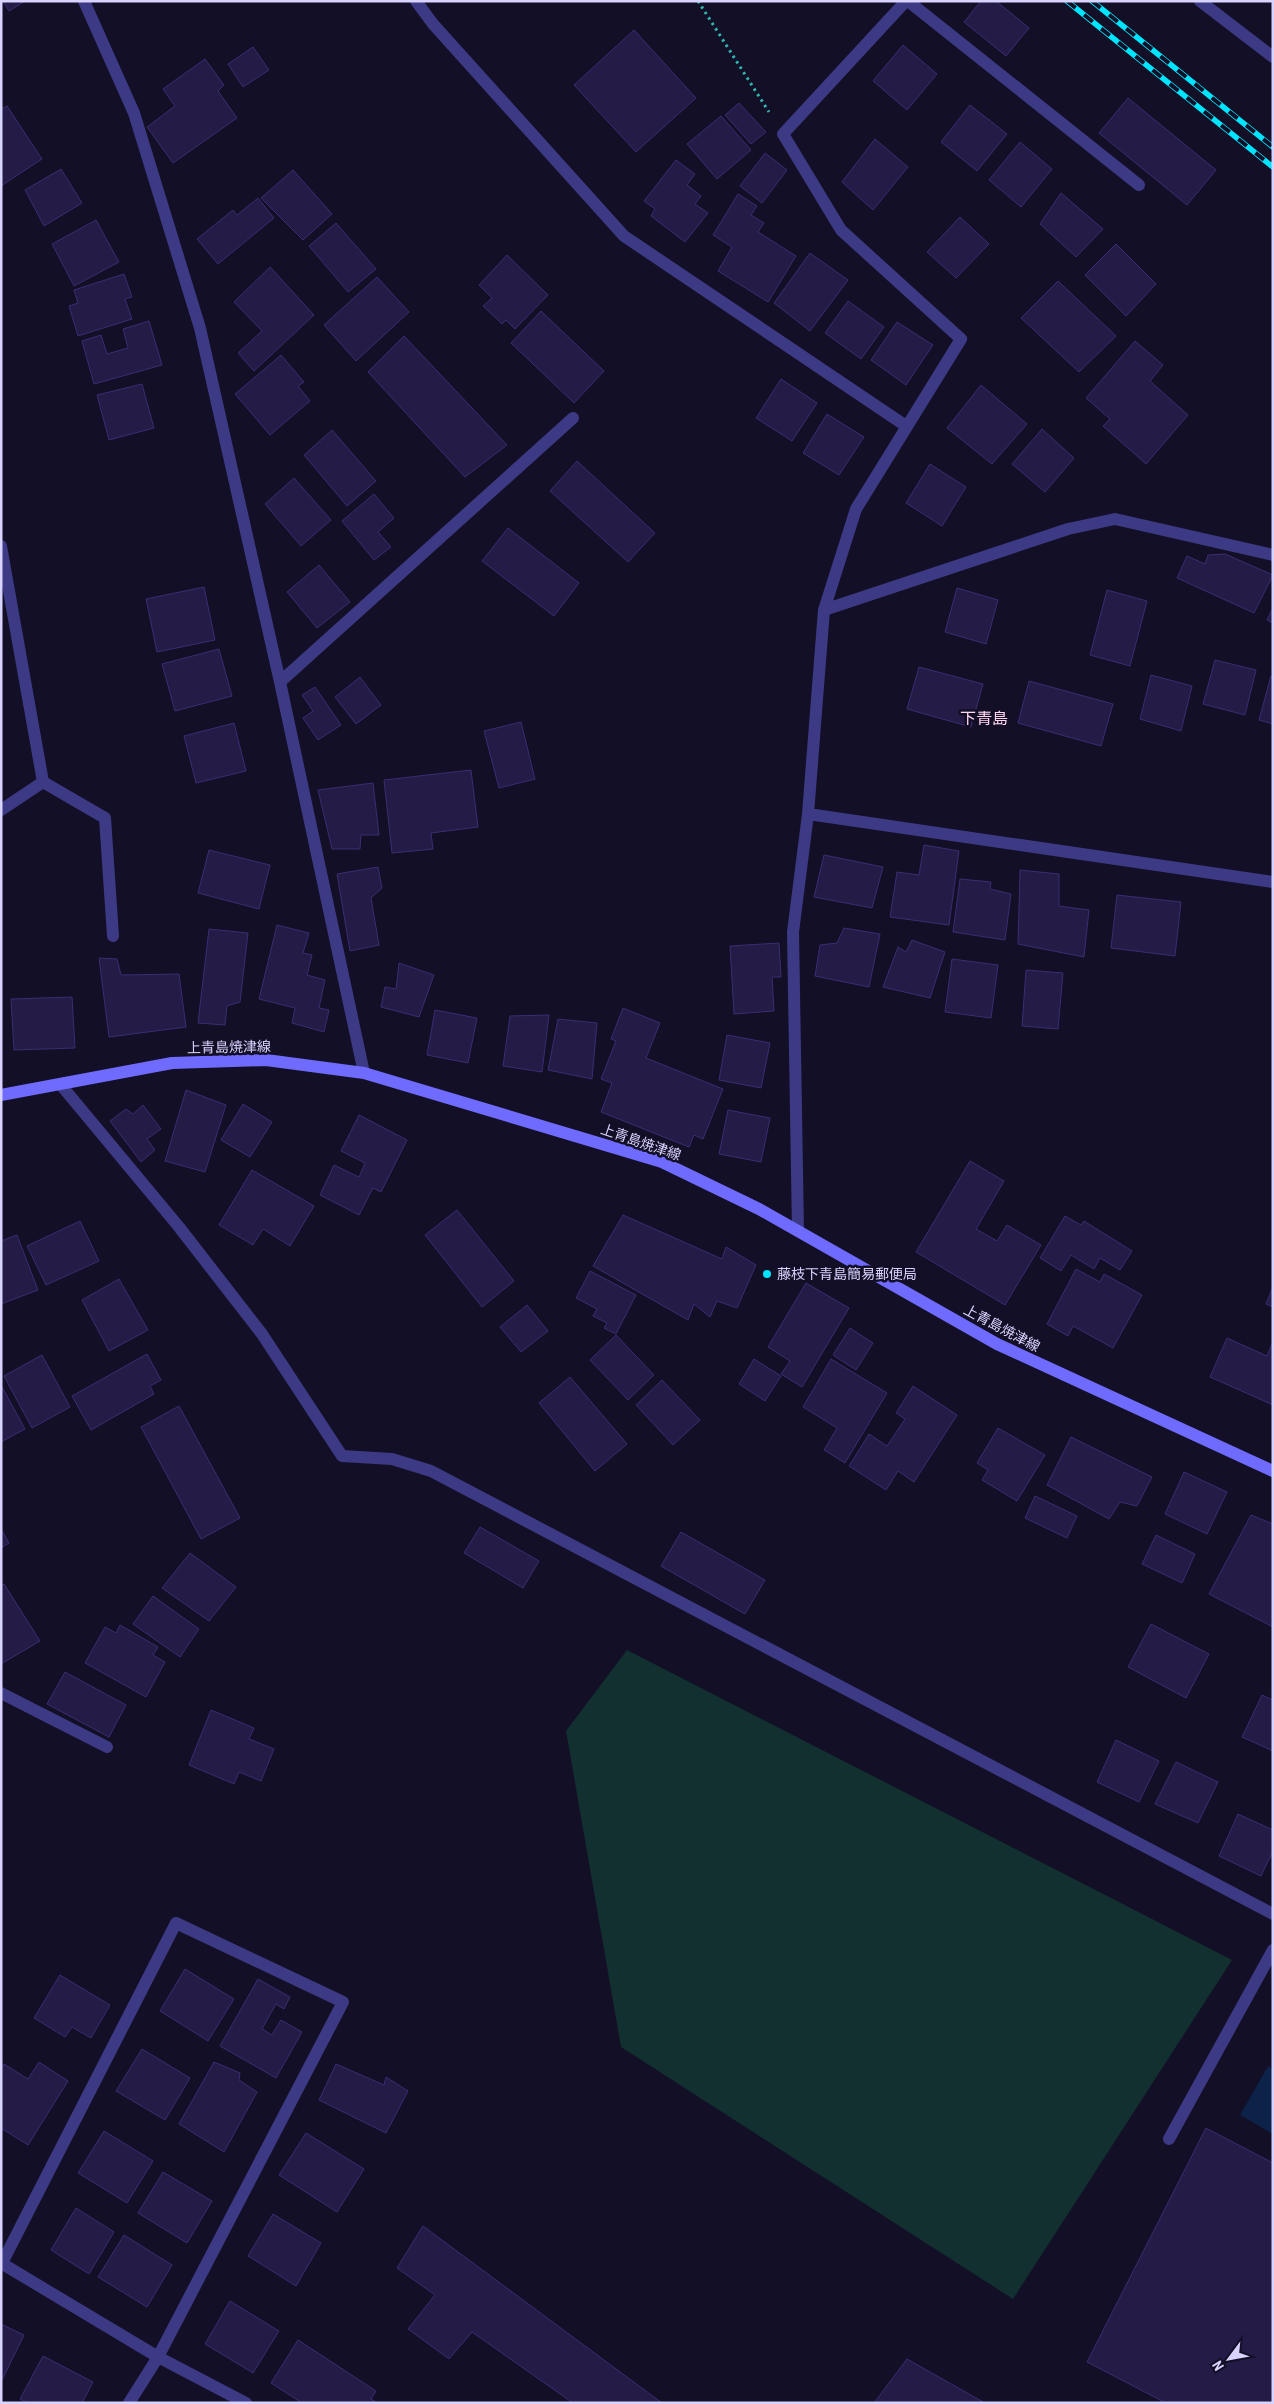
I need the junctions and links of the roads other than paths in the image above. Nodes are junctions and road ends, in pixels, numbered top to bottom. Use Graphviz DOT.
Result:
graph roads {
  1 [pos="84,1"];
  2 [pos="416,1"];
  3 [pos="907,1"];
  4 [pos="1200,1"];
  5 [pos="1273,57"];
  6 [pos="1139,185"];
  7 [pos="573,418"];
  8 [pos="906,426"];
  9 [pos="1,546"];
  10 [pos="1273,555"];
  11 [pos="824,610"];
  12 [pos="280,682"];
  13 [pos="43,782"];
  14 [pos="1,810"];
  15 [pos="808,814"];
  16 [pos="1273,882"];
  17 [pos="113,936"];
  18 [pos="364,1073"];
  19 [pos="60,1085"];
  20 [pos="1,1096"];
  21 [pos="798,1231"];
  22 [pos="1273,1471"];
  23 [pos="1,1693"];
  24 [pos="107,1746"];
  25 [pos="1273,1914"];
  26 [pos="1273,1950"];
  27 [pos="1169,2139"];
  28 [pos="2,2263"];
  29 [pos="158,2357"];
  30 [pos="129,2403"];
  31 [pos="246,2403"];
  1 -- 12 [label="street"];
  2 -- 8 [label="street"];
  3 -- 6 [label="street"];
  3 -- 8 [label="street"];
  4 -- 5 [label="street"];
  7 -- 12 [label="street"];
  8 -- 11 [label="street"];
  9 -- 13 [label="street"];
  10 -- 11 [label="street"];
  11 -- 15 [label="street"];
  12 -- 18 [label="street"];
  13 -- 14 [label="street"];
  13 -- 17 [label="street"];
  15 -- 16 [label="street"];
  15 -- 21 [label="street"];
  18 -- 19 [label="main road, 上青島焼津線"];
  18 -- 21 [label="main road, 上青島焼津線"];
  19 -- 20 [label="main road, 上青島焼津線"];
  19 -- 25 [label="street"];
  21 -- 22 [label="main road, 上青島焼津線"];
  23 -- 24 [label="street"];
  26 -- 27 [label="street"];
  28 -- 29 [label="street"];
  28 -- 29 [label="street"];
  29 -- 30 [label="street"];
  29 -- 31 [label="street"];
}
